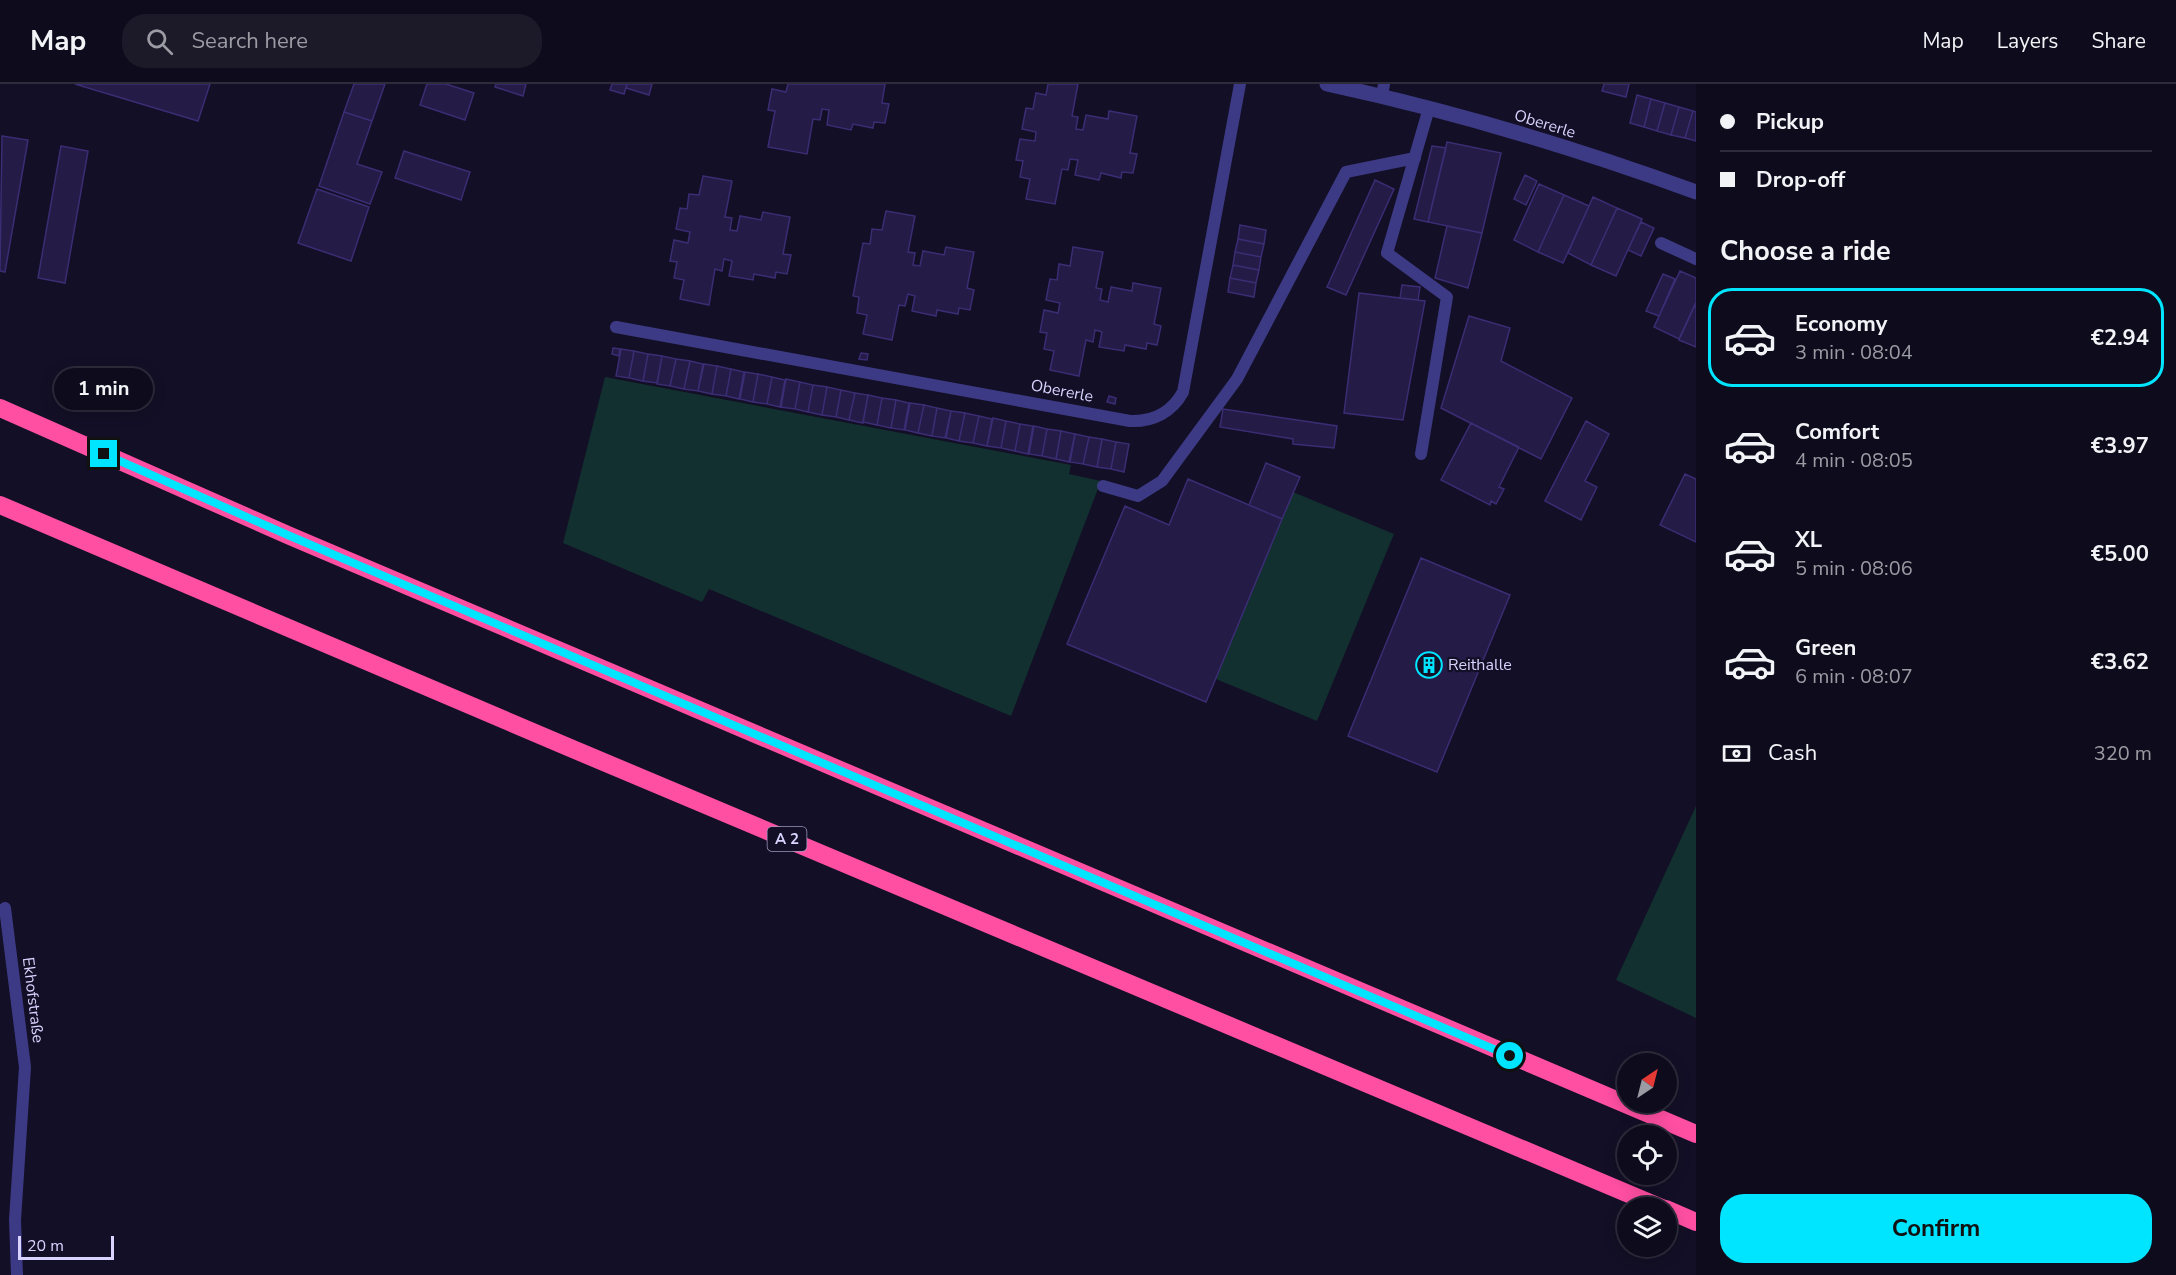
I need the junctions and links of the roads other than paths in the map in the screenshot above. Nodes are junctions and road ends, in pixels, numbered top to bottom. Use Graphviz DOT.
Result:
graph roads {
  1 [pos="1240,84"];
  2 [pos="1327,84"];
  3 [pos="1383,90"];
  4 [pos="1429,108"];
  5 [pos="1415,158"];
  6 [pos="1696,192"];
  7 [pos="1661,243"];
  8 [pos="1696,259"];
  9 [pos="616,327"];
  10 [pos="0,408"];
  11 [pos="1421,454"];
  12 [pos="1103,486"];
  13 [pos="0,505"];
  14 [pos="4,908"];
  15 [pos="1696,1134"];
  16 [pos="1636,1197"];
  17 [pos="1677,1214"];
  18 [pos="1696,1222"];
  19 [pos="17,1275"];
  1 -- 9 [label="lane, Obererle"];
  2 -- 3 [label="street, Obererle"];
  3 -- 4 [label="street, Obererle"];
  4 -- 5 [label="lane"];
  4 -- 6 [label="street, Obererle"];
  5 -- 11 [label="lane"];
  5 -- 12 [label="lane"];
  7 -- 8 [label="lane"];
  10 -- 15 [label="highway"];
  13 -- 16 [label="highway, A 2"];
  14 -- 19 [label="lane, Ekhofstraße"];
  17 -- 18 [label="highway"];
}
